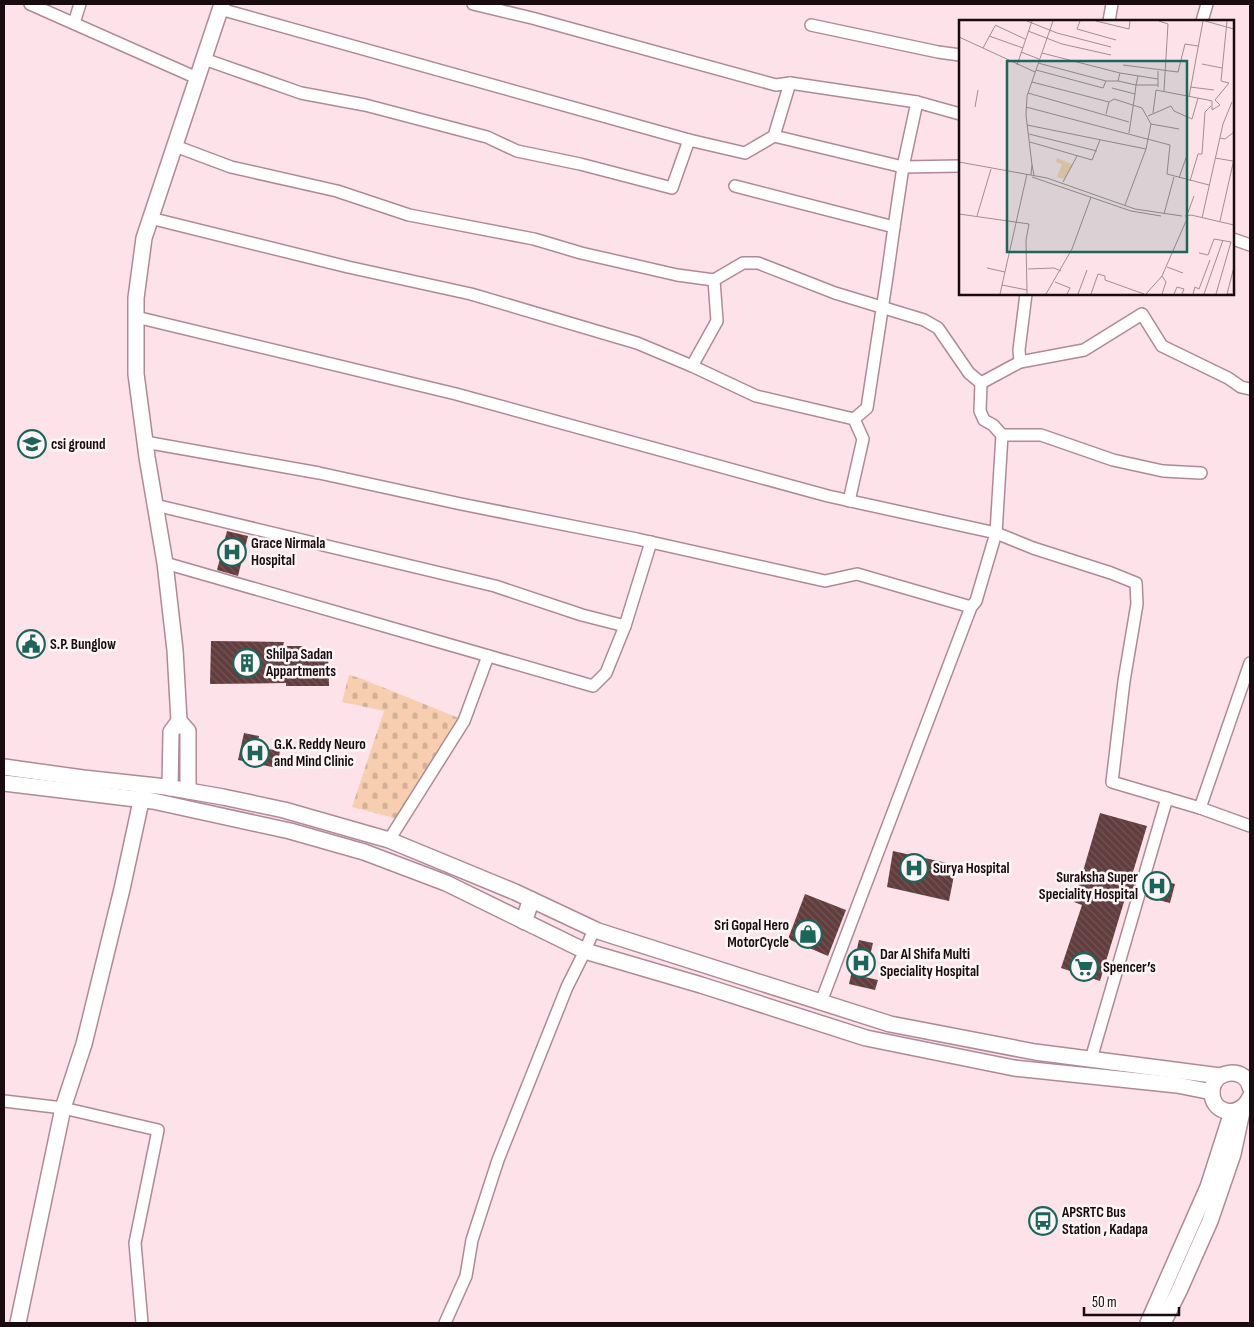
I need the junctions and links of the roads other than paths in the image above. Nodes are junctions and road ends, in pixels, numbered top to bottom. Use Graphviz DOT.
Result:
graph roads {
  1 [pos="30,4"];
  2 [pos="80,4"];
  3 [pos="473,4"];
  4 [pos="1112,4"];
  5 [pos="1207,4"];
  6 [pos="221,7"];
  7 [pos="1109,20"];
  8 [pos="1202,20"];
  9 [pos="74,23"];
  10 [pos="811,25"];
  11 [pos="959,54"];
  12 [pos="204,58"];
  13 [pos="197,78"];
  14 [pos="790,83"];
  15 [pos="916,102"];
  16 [pos="959,114"];
  17 [pos="774,136"];
  18 [pos="689,140"];
  19 [pos="174,146"];
  20 [pos="903,166"];
  21 [pos="959,166"];
  22 [pos="736,186"];
  23 [pos="150,218"];
  24 [pos="894,227"];
  25 [pos="1234,239"];
  26 [pos="1250,245"];
  27 [pos="714,280"];
  28 [pos="1026,295"];
  29 [pos="882,308"];
  30 [pos="136,317"];
  31 [pos="1020,362"];
  32 [pos="692,366"];
  33 [pos="981,383"];
  34 [pos="1250,389"];
  35 [pos="854,419"];
  36 [pos="1002,436"];
  37 [pos="145,442"];
  38 [pos="1201,473"];
  39 [pos="849,501"];
  40 [pos="155,505"];
  41 [pos="996,533"];
  42 [pos="651,542"];
  43 [pos="165,563"];
  44 [pos="971,607"];
  45 [pos="625,626"];
  46 [pos="488,656"];
  47 [pos="1250,663"];
  48 [pos="179,722"];
  49 [pos="4,766"];
  50 [pos="4,783"];
  51 [pos="170,788"];
  52 [pos="188,791"];
  53 [pos="142,792"];
  54 [pos="1167,798"];
  55 [pos="1200,808"];
  56 [pos="1250,826"];
  57 [pos="389,840"];
  58 [pos="531,900"];
  59 [pos="524,921"];
  60 [pos="594,929"];
  61 [pos="585,951"];
  62 [pos="821,1002"];
  63 [pos="1091,1059"];
  64 [pos="1220,1076"];
  65 [pos="1249,1081"];
  66 [pos="1212,1092"];
  67 [pos="4,1101"];
  68 [pos="1242,1105"];
  69 [pos="64,1108"];
  70 [pos="18,1323"];
  71 [pos="142,1323"];
  72 [pos="445,1323"];
  73 [pos="1148,1323"];
  74 [pos="1163,1323"];
  1 -- 9 [label="street"];
  2 -- 9 [label="street"];
  3 -- 14 [label="street"];
  4 -- 7 [label="street"];
  5 -- 8 [label="street"];
  6 -- 12 [label="main road"];
  6 -- 18 [label="street"];
  9 -- 13 [label="street"];
  10 -- 11 [label="street"];
  12 -- 13 [label="main road"];
  12 -- 18 [label="street"];
  13 -- 19 [label="main road"];
  14 -- 15 [label="street"];
  14 -- 17 [label="street"];
  15 -- 16 [label="street"];
  15 -- 20 [label="street"];
  17 -- 18 [label="street"];
  17 -- 20 [label="street"];
  19 -- 23 [label="main road"];
  19 -- 27 [label="street"];
  20 -- 21 [label="street"];
  20 -- 24 [label="street"];
  22 -- 24 [label="street"];
  23 -- 30 [label="main road"];
  23 -- 32 [label="street"];
  24 -- 29 [label="street"];
  25 -- 26 [label="street"];
  27 -- 29 [label="street"];
  27 -- 32 [label="street"];
  28 -- 31 [label="street"];
  29 -- 33 [label="street"];
  29 -- 35 [label="street"];
  30 -- 37 [label="main road"];
  30 -- 39 [label="street"];
  31 -- 33 [label="street"];
  31 -- 34 [label="street"];
  32 -- 35 [label="street"];
  33 -- 36 [label="street"];
  35 -- 39 [label="street"];
  36 -- 38 [label="street"];
  36 -- 41 [label="street"];
  37 -- 40 [label="main road"];
  37 -- 42 [label="street"];
  39 -- 41 [label="street"];
  40 -- 43 [label="main road"];
  40 -- 45 [label="street"];
  41 -- 44 [label="street"];
  41 -- 54 [label="street"];
  42 -- 44 [label="street"];
  42 -- 45 [label="street"];
  43 -- 46 [label="street"];
  43 -- 48 [label="main road"];
  44 -- 62 [label="street"];
  45 -- 46 [label="street"];
  46 -- 57 [label="street"];
  47 -- 55 [label="street"];
  48 -- 51 [label="main road"];
  48 -- 52 [label="main road"];
  49 -- 53 [label="main road"];
  50 -- 53 [label="main road"];
  51 -- 52 [label="main road"];
  51 -- 53 [label="main road"];
  52 -- 57 [label="main road"];
  53 -- 59 [label="main road"];
  53 -- 69 [label="main road"];
  54 -- 55 [label="street"];
  54 -- 63 [label="street"];
  55 -- 56 [label="street"];
  57 -- 58 [label="main road"];
  58 -- 59 [label="main road"];
  58 -- 60 [label="main road"];
  59 -- 61 [label="main road"];
  60 -- 61 [label="street"];
  60 -- 62 [label="main road"];
  61 -- 66 [label="main road"];
  61 -- 72 [label="street"];
  62 -- 63 [label="main road"];
  63 -- 64 [label="main road"];
  64 -- 65 [label="main road"];
  64 -- 66 [label="main road"];
  66 -- 68 [label="main road"];
  67 -- 69 [label="street"];
  68 -- 73 [label="main road"];
  68 -- 74 [label="main road"];
  69 -- 70 [label="main road"];
  69 -- 71 [label="street"];
}
